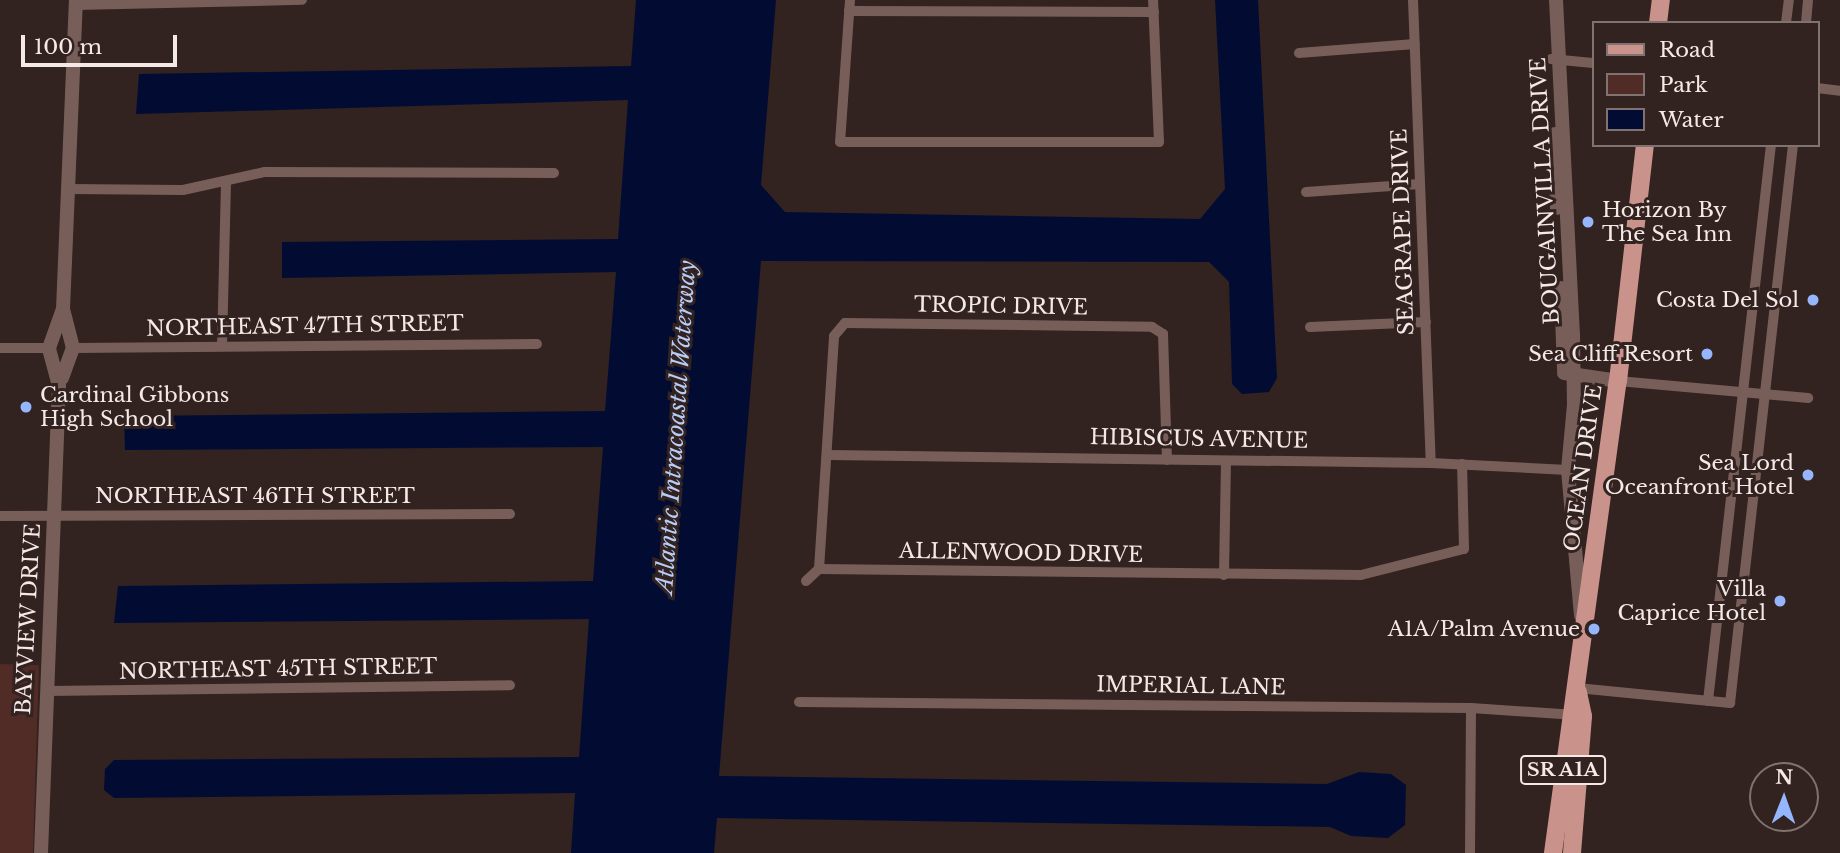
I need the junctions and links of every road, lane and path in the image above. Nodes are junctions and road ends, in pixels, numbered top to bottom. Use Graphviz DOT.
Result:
graph roads {
  1 [pos="302,0"];
  2 [pos="1413,0"];
  3 [pos="1548,0"];
  4 [pos="1556,0"];
  5 [pos="1661,0"];
  6 [pos="1789,0"];
  7 [pos="1808,0"];
  8 [pos="76,2"];
  9 [pos="849,5"];
  10 [pos="1154,6"];
  11 [pos="1658,21"];
  12 [pos="1786,21"];
  13 [pos="1806,21"];
  14 [pos="1415,44"];
  15 [pos="1299,53"];
  16 [pos="1556,59"];
  17 [pos="1591,63"];
  18 [pos="1819,88"];
  19 [pos="1840,91"];
  20 [pos="1645,147"];
  21 [pos="1771,147"];
  22 [pos="1793,147"];
  23 [pos="554,173"];
  24 [pos="226,181"];
  25 [pos="1420,184"];
  26 [pos="68,189"];
  27 [pos="1306,192"];
  28 [pos="1426,322"];
  29 [pos="1310,327"];
  30 [pos="537,344"];
  31 [pos="1573,345"];
  32 [pos="222,346"];
  33 [pos="61,347"];
  34 [pos="0,348"];
  35 [pos="1569,373"];
  36 [pos="1598,377"];
  37 [pos="1618,381"];
  38 [pos="1743,393"];
  39 [pos="1765,395"];
  40 [pos="1808,398"];
  41 [pos="828,455"];
  42 [pos="1167,460"];
  43 [pos="1226,462"];
  44 [pos="1432,463"];
  45 [pos="1462,464"];
  46 [pos="1568,470"];
  47 [pos="510,513"];
  48 [pos="0,516"];
  49 [pos="54,516"];
  50 [pos="818,569"];
  51 [pos="1224,575"];
  52 [pos="806,581"];
  53 [pos="1582,631"];
  54 [pos="510,685"];
  55 [pos="1577,688"];
  56 [pos="46,691"];
  57 [pos="1708,701"];
  58 [pos="799,702"];
  59 [pos="1471,708"];
  60 [pos="1576,715"];
  61 [pos="41,853"];
  62 [pos="1469,853"];
  63 [pos="1552,853"];
  64 [pos="1572,853"];
  1 -- 8 [label="street"];
  2 -- 14 [label="street, SEAGRAPE DRIVE"];
  3 -- 16 [label="street, BOUGAINVILLA DRIVE"];
  4 -- 16 [label="street, BOUGAINVILLA DRIVE"];
  5 -- 11 [label="main road"];
  6 -- 12 [label="street"];
  7 -- 13 [label="street"];
  8 -- 26 [label="street, BAYVIEW DRIVE"];
  9 -- 10 [label="street"];
  9 -- 10 [label="street"];
  14 -- 15 [label="street"];
  14 -- 25 [label="street, SEAGRAPE DRIVE"];
  16 -- 17 [label="street"];
  16 -- 31 [label="street, BOUGAINVILLA DRIVE"];
  16 -- 35 [label="street, BOUGAINVILLA DRIVE"];
  18 -- 19 [label="street"];
  20 -- 37 [label="main road, OCEAN DRIVE / SR A1A"];
  21 -- 38 [label="street"];
  22 -- 39 [label="street"];
  23 -- 24 [label="street"];
  24 -- 26 [label="street"];
  24 -- 32 [label="street"];
  25 -- 27 [label="street"];
  25 -- 28 [label="street, SEAGRAPE DRIVE"];
  26 -- 33 [label="street, BAYVIEW DRIVE"];
  28 -- 29 [label="street"];
  28 -- 44 [label="street, SEAGRAPE DRIVE"];
  30 -- 32 [label="street, NORTHEAST 47TH STREET"];
  31 -- 35 [label="street, BOUGAINVILLA DRIVE"];
  31 -- 36 [label="street"];
  32 -- 33 [label="street, NORTHEAST 47TH STREET"];
  33 -- 34 [label="street, NORTHEAST 47TH STREET"];
  33 -- 49 [label="street, BAYVIEW DRIVE"];
  35 -- 36 [label="street"];
  35 -- 46 [label="street, BOUGAINVILLA DRIVE"];
  36 -- 37 [label="street"];
  37 -- 38 [label="street"];
  37 -- 53 [label="main road, OCEAN DRIVE / SR A1A"];
  38 -- 39 [label="street"];
  38 -- 57 [label="street"];
  39 -- 40 [label="street"];
  39 -- 57 [label="street"];
  41 -- 42 [label="street, HIBISCUS AVENUE"];
  41 -- 42 [label="street, TROPIC DRIVE"];
  41 -- 50 [label="street"];
  42 -- 43 [label="street, HIBISCUS AVENUE"];
  43 -- 44 [label="street, HIBISCUS AVENUE"];
  43 -- 51 [label="street"];
  44 -- 45 [label="street, HIBISCUS AVENUE"];
  45 -- 46 [label="street, HIBISCUS AVENUE"];
  45 -- 51 [label="street, ALLENWOOD DRIVE"];
  46 -- 53 [label="street, BOUGAINVILLA DRIVE"];
  47 -- 49 [label="street, NORTHEAST 46TH STREET"];
  48 -- 49 [label="street, NORTHEAST 46TH STREET"];
  49 -- 56 [label="street, BAYVIEW DRIVE"];
  50 -- 51 [label="street, ALLENWOOD DRIVE"];
  50 -- 52 [label="street"];
  53 -- 55 [label="main road, SR A1A"];
  54 -- 56 [label="street, NORTHEAST 45TH STREET"];
  55 -- 57 [label="street"];
  55 -- 60 [label="main road, SR A1A"];
  56 -- 61 [label="street, BAYVIEW DRIVE"];
  58 -- 59 [label="street, IMPERIAL LANE"];
  59 -- 60 [label="street, IMPERIAL LANE"];
  59 -- 62 [label="street"];
  60 -- 63 [label="main road, SR A1A"];
  60 -- 64 [label="main road, SR A1A"];
}
